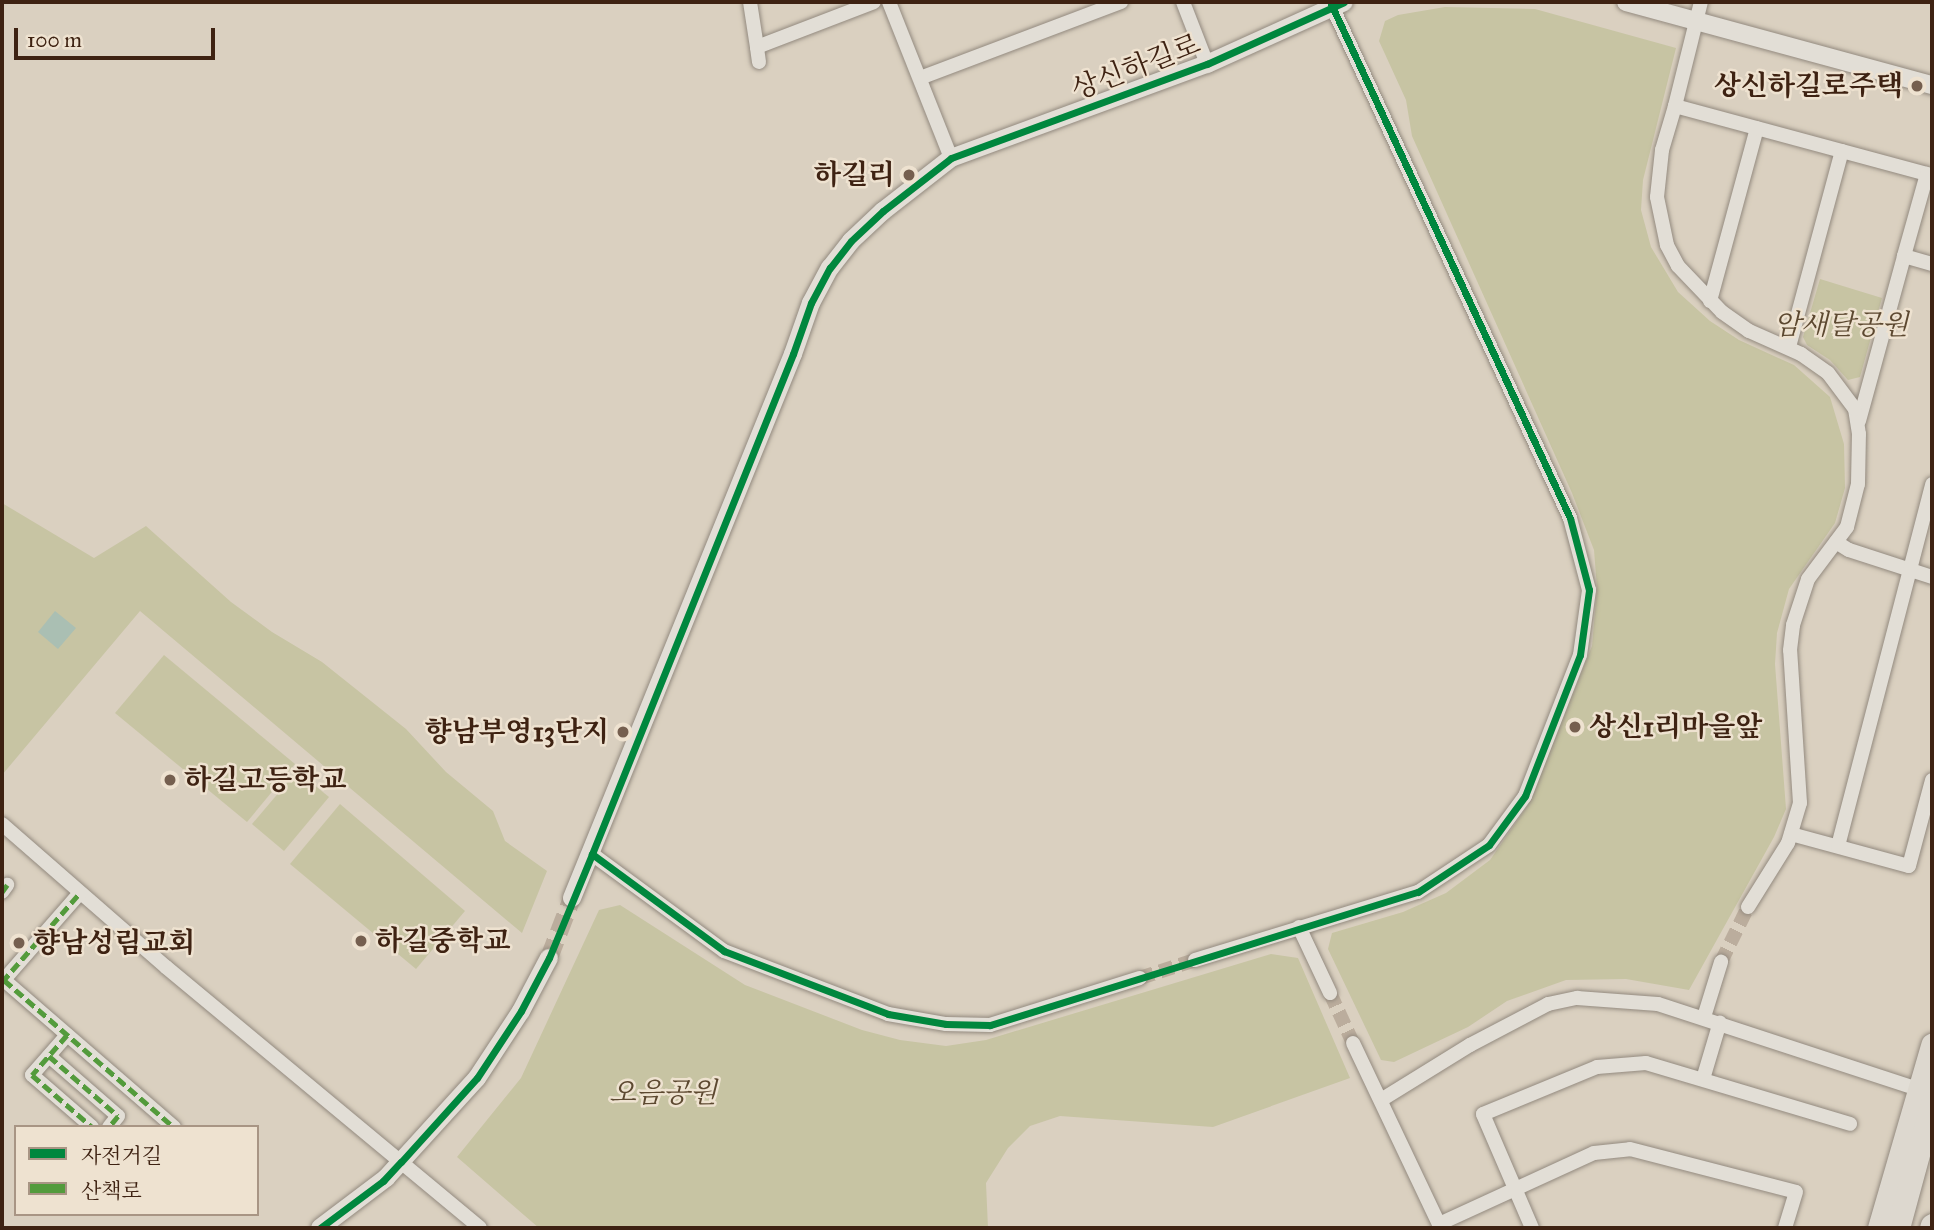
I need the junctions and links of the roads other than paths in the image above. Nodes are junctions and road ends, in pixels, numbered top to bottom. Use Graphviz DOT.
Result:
graph roads {
  1 [pos="750,2"];
  2 [pos="874,2"];
  3 [pos="889,2"];
  4 [pos="1121,2"];
  5 [pos="1183,2"];
  6 [pos="1626,2"];
  7 [pos="1701,2"];
  8 [pos="1335,3"];
  9 [pos="1696,21"];
  10 [pos="1206,64"];
  11 [pos="920,78"];
  12 [pos="1932,85"];
  13 [pos="1675,106"];
  14 [pos="1756,128"];
  15 [pos="1842,151"];
  16 [pos="951,158"];
  17 [pos="1904,256"];
  18 [pos="1932,264"];
  19 [pos="1710,301"];
  20 [pos="1789,347"];
  21 [pos="1858,426"];
  22 [pos="1932,484"];
  23 [pos="1836,542"];
  24 [pos="1910,570"];
  25 [pos="1932,577"];
  26 [pos="1932,779"];
  27 [pos="2,824"];
  28 [pos="1791,834"];
  29 [pos="1838,846"];
  30 [pos="592,853"];
  31 [pos="80,893"];
  32 [pos="572,898"];
  33 [pos="1748,907"];
  34 [pos="1299,927"];
  35 [pos="549,958"];
  36 [pos="1195,960"];
  37 [pos="1721,962"];
  38 [pos="1140,978"];
  39 [pos="3,981"];
  40 [pos="1330,993"];
  41 [pos="1704,1017"];
  42 [pos="1720,1022"];
  43 [pos="67,1035"];
  44 [pos="1353,1043"];
  45 [pos="1932,1045"];
  46 [pos="49,1056"];
  47 [pos="1703,1079"];
  48 [pos="1927,1097"];
  49 [pos="1381,1100"];
  50 [pos="158,1122"];
  51 [pos="1850,1124"];
  52 [pos="90,1125"];
  53 [pos="110,1125"];
  54 [pos="1932,1144"];
  55 [pos="401,1162"];
  56 [pos="1515,1189"];
  57 [pos="1440,1226"];
  58 [pos="320,1228"];
  59 [pos="480,1228"];
  60 [pos="1532,1228"];
  61 [pos="1785,1228"];
  62 [pos="1879,1228"];
  63 [pos="1898,1228"];
  64 [pos="1909,1228"];
  1 -- 2 [label="street"];
  3 -- 11 [label="street"];
  4 -- 11 [label="street"];
  5 -- 10 [label="street"];
  6 -- 9 [label="street"];
  7 -- 9 [label="street"];
  8 -- 10 [label="street, 상신하길로"];
  8 -- 34 [label="street"];
  9 -- 12 [label="street"];
  9 -- 13 [label="street"];
  10 -- 16 [label="street, 상신하길로"];
  11 -- 16 [label="street"];
  13 -- 14 [label="street"];
  13 -- 19 [label="street"];
  14 -- 15 [label="street"];
  14 -- 19 [label="street"];
  15 -- 17 [label="street"];
  15 -- 20 [label="street"];
  16 -- 30 [label="street, 상신하길로"];
  17 -- 18 [label="street"];
  17 -- 21 [label="street"];
  19 -- 20 [label="street"];
  20 -- 21 [label="street"];
  21 -- 23 [label="street"];
  22 -- 24 [label="street"];
  23 -- 24 [label="street"];
  23 -- 28 [label="street"];
  24 -- 25 [label="street"];
  24 -- 29 [label="street"];
  26 -- 29 [label="street"];
  27 -- 31 [label="street"];
  28 -- 29 [label="street"];
  28 -- 33 [label="street"];
  30 -- 32 [label="street, 상신하길로"];
  30 -- 38 [label="street"];
  31 -- 39 [label="street"];
  31 -- 55 [label="street"];
  34 -- 36 [label="street"];
  34 -- 40 [label="street"];
  35 -- 55 [label="street"];
  37 -- 41 [label="street"];
  39 -- 43 [label="street"];
  41 -- 42 [label="street"];
  41 -- 49 [label="street"];
  42 -- 47 [label="street"];
  42 -- 48 [label="street"];
  43 -- 46 [label="street"];
  43 -- 50 [label="street"];
  44 -- 49 [label="street"];
  45 -- 48 [label="main road"];
  46 -- 52 [label="street"];
  46 -- 53 [label="street"];
  47 -- 51 [label="street"];
  47 -- 56 [label="street"];
  48 -- 62 [label="main road"];
  48 -- 63 [label="main road"];
  49 -- 57 [label="street"];
  54 -- 64 [label="main road"];
  55 -- 58 [label="street"];
  55 -- 59 [label="street"];
  56 -- 57 [label="street"];
  56 -- 60 [label="street"];
  56 -- 61 [label="street"];
}
